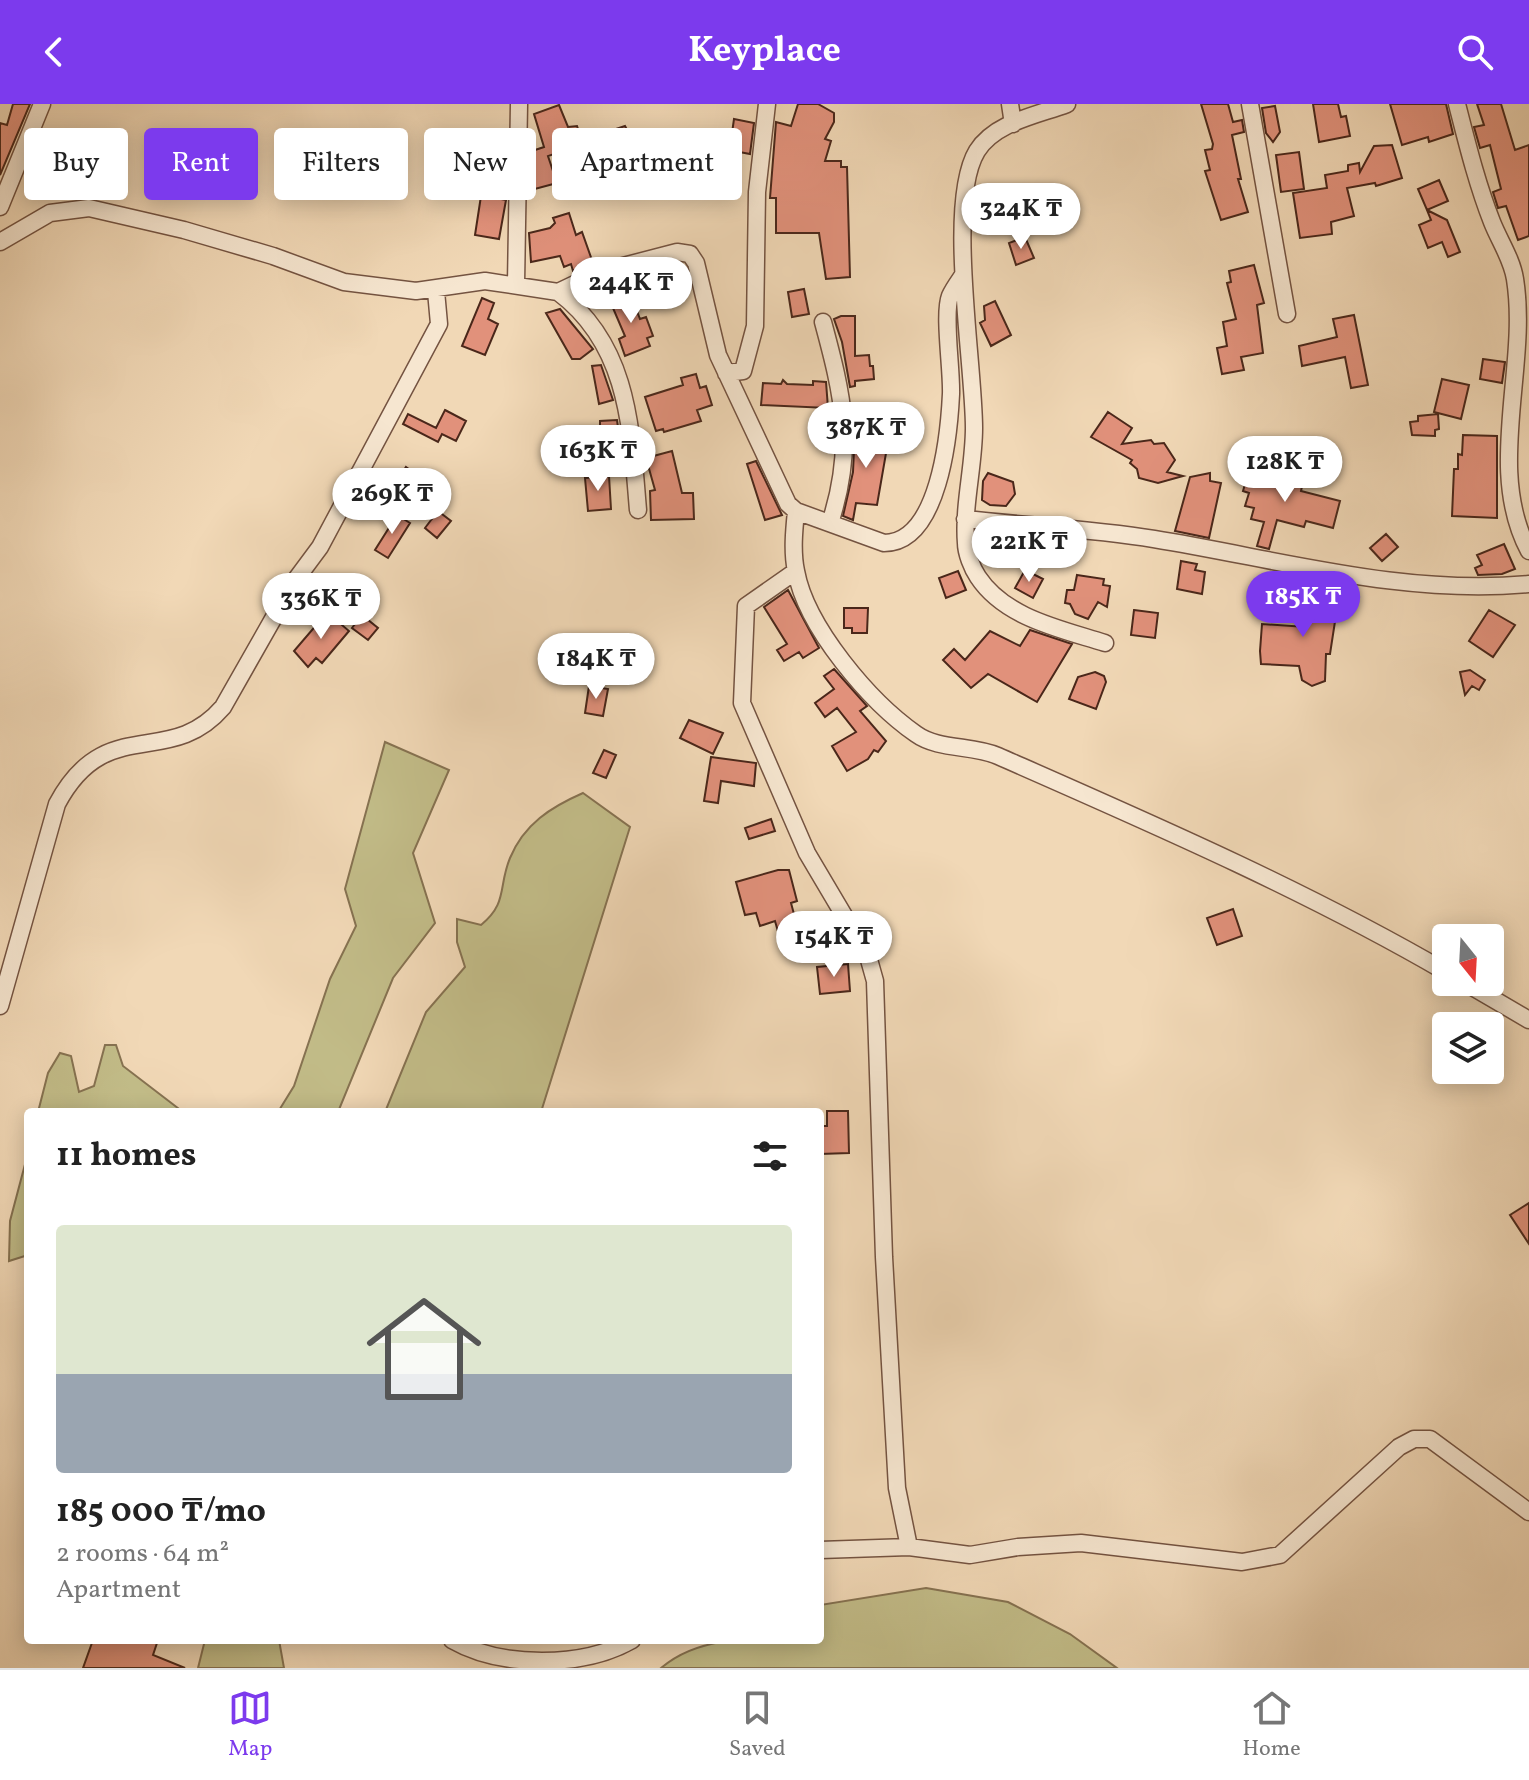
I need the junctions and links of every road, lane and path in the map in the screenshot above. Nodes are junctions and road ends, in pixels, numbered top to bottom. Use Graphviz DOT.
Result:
graph roads {
  1 [pos="42,104"];
  2 [pos="519,104"];
  3 [pos="767,104"];
  4 [pos="1010,104"];
  5 [pos="1067,104"];
  6 [pos="1250,104"];
  7 [pos="1457,104"];
  8 [pos="1013,124"];
  9 [pos="0,207"];
  10 [pos="0,242"];
  11 [pos="963,275"];
  12 [pos="516,284"];
  13 [pos="436,291"];
  14 [pos="558,292"];
  15 [pos="1287,314"];
  16 [pos="823,322"];
  17 [pos="726,373"];
  18 [pos="638,510"];
  19 [pos="796,511"];
  20 [pos="965,519"];
  21 [pos="830,523"];
  22 [pos="1529,551"];
  23 [pos="796,571"];
  24 [pos="1529,584"];
  25 [pos="1105,643"];
  26 [pos="1432,965"];
  27 [pos="1488,996"];
  28 [pos="0,1006"];
  29 [pos="1529,1020"];
  30 [pos="1529,1512"];
  31 [pos="909,1547"];
  32 [pos="824,1550"];
  33 [pos="462,1644"];
  34 [pos="623,1644"];
  1 -- 9 [label="street"];
  2 -- 12 [label="street"];
  3 -- 17 [label="street"];
  4 -- 8 [label="street"];
  5 -- 8 [label="street"];
  6 -- 15 [label="street"];
  7 -- 22 [label="street"];
  8 -- 11 [label="street"];
  10 -- 13 [label="street"];
  11 -- 20 [label="street"];
  11 -- 21 [label="street"];
  12 -- 13 [label="street"];
  12 -- 14 [label="street"];
  13 -- 28 [label="street"];
  14 -- 17 [label="street"];
  14 -- 18 [label="street"];
  16 -- 21 [label="street"];
  17 -- 19 [label="street"];
  19 -- 21 [label="street"];
  19 -- 23 [label="street"];
  20 -- 24 [label="street"];
  20 -- 25 [label="street"];
  23 -- 26 [label="street"];
  23 -- 31 [label="street"];
  27 -- 29 [label="street"];
  30 -- 31 [label="street"];
  31 -- 32 [label="street"];
  33 -- 34 [label="street"];
}
